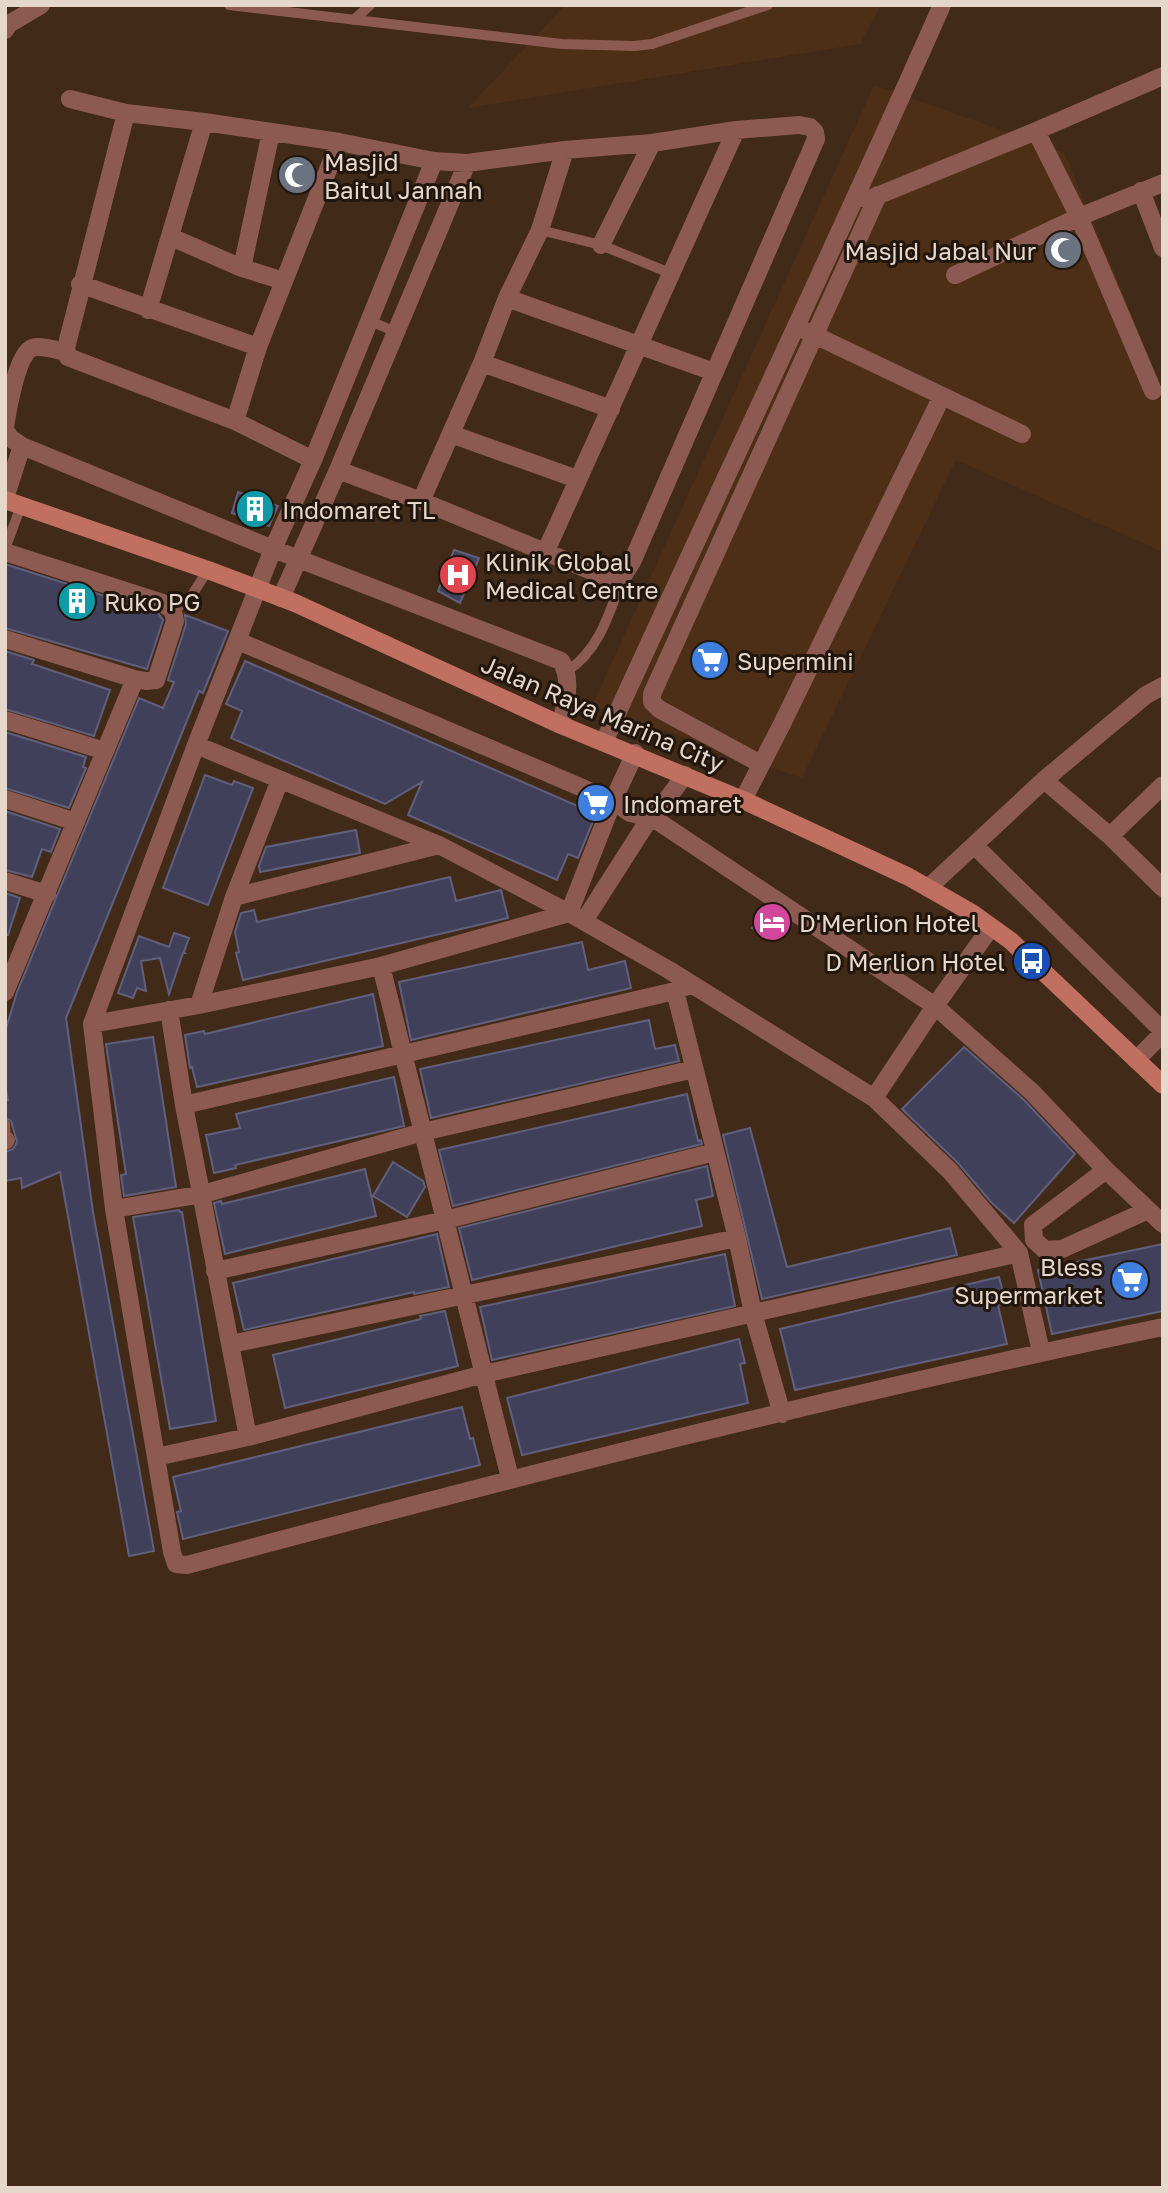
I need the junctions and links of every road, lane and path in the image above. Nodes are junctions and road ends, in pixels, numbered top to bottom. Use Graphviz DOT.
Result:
graph roads {
  1 [pos="41,5"];
  2 [pos="229,5"];
  3 [pos="370,5"];
  4 [pos="768,5"];
  5 [pos="942,5"];
  6 [pos="354,20"];
  7 [pos="5,30"];
  8 [pos="1163,76"];
  9 [pos="70,99"];
  10 [pos="126,113"];
  11 [pos="204,122"];
  12 [pos="736,130"];
  13 [pos="1036,131"];
  14 [pos="271,132"];
  15 [pos="339,142"];
  16 [pos="652,143"];
  17 [pos="565,150"];
  18 [pos="434,161"];
  19 [pos="467,163"];
  20 [pos="1163,183"];
  21 [pos="1141,191"];
  22 [pos="878,195"];
  23 [pos="854,205"];
  24 [pos="1079,217"];
  25 [pos="540,230"];
  26 [pos="171,237"];
  27 [pos="601,245"];
  28 [pos="1163,248"];
  29 [pos="242,268"];
  30 [pos="670,273"];
  31 [pos="955,275"];
  32 [pos="284,281"];
  33 [pos="80,284"];
  34 [pos="507,298"];
  35 [pos="148,310"];
  36 [pos="370,321"];
  37 [pos="797,326"];
  38 [pos="396,332"];
  39 [pos="815,335"];
  40 [pos="638,344"];
  41 [pos="258,347"];
  42 [pos="65,352"];
  43 [pos="482,363"];
  44 [pos="714,372"];
  45 [pos="1153,390"];
  46 [pos="942,396"];
  47 [pos="611,409"];
  48 [pos="235,421"];
  49 [pos="5,428"];
  50 [pos="451,434"];
  51 [pos="1022,434"];
  52 [pos="22,446"];
  53 [pos="735,457"];
  54 [pos="313,460"];
  55 [pos="756,465"];
  56 [pos="338,470"];
  57 [pos="577,479"];
  58 [pos="302,488"];
  59 [pos="325,496"];
  60 [pos="421,501"];
  61 [pos="10,502"];
  62 [pos="273,549"];
  63 [pos="5,550"];
  64 [pos="545,553"];
  65 [pos="298,557"];
  66 [pos="208,570"];
  67 [pos="623,576"];
  68 [pos="259,588"];
  69 [pos="281,598"];
  70 [pos="670,598"];
  71 [pos="692,606"];
  72 [pos="173,611"];
  73 [pos="5,639"];
  74 [pos="238,641"];
  75 [pos="567,671"];
  76 [pos="135,679"];
  77 [pos="1163,687"];
  78 [pos="5,720"];
  79 [pos="561,724"];
  80 [pos="604,742"];
  81 [pos="196,745"];
  82 [pos="105,751"];
  83 [pos="635,754"];
  84 [pos="761,764"];
  85 [pos="685,775"];
  86 [pos="280,780"];
  87 [pos="1044,780"];
  88 [pos="1163,785"];
  89 [pos="5,799"];
  90 [pos="743,800"];
  91 [pos="613,801"];
  92 [pos="653,818"];
  93 [pos="76,822"];
  94 [pos="1110,835"];
  95 [pos="439,845"];
  96 [pos="974,845"];
  97 [pos="5,881"];
  98 [pos="929,888"];
  99 [pos="1163,888"];
  100 [pos="47,894"];
  101 [pos="234,897"];
  102 [pos="577,917"];
  103 [pos="991,927"];
  104 [pos="382,966"];
  105 [pos="9,970"];
  106 [pos="683,988"];
  107 [pos="5,992"];
  108 [pos="199,1005"];
  109 [pos="935,1006"];
  110 [pos="169,1010"];
  111 [pos="1163,1032"];
  112 [pos="94,1033"];
  113 [pos="403,1055"];
  114 [pos="1136,1060"];
  115 [pos="694,1069"];
  116 [pos="1163,1085"];
  117 [pos="874,1098"];
  118 [pos="184,1105"];
  119 [pos="5,1124"];
  120 [pos="422,1132"];
  121 [pos="6,1140"];
  122 [pos="715,1152"];
  123 [pos="1106,1170"];
  124 [pos="203,1194"];
  125 [pos="114,1209"];
  126 [pos="1148,1210"];
  127 [pos="445,1220"];
  128 [pos="1163,1224"];
  129 [pos="737,1238"];
  130 [pos="1019,1253"];
  131 [pos="215,1271"];
  132 [pos="464,1294"];
  133 [pos="753,1313"];
  134 [pos="1163,1327"];
  135 [pos="230,1344"];
  136 [pos="1041,1352"];
  137 [pos="484,1374"];
  138 [pos="782,1414"];
  139 [pos="248,1437"];
  140 [pos="156,1457"];
  141 [pos="510,1478"];
  1 -- 7 [label="street"];
  2 -- 6 [label="lane"];
  3 -- 6 [label="lane"];
  4 -- 6 [label="lane"];
  5 -- 23 [label="street"];
  8 -- 13 [label="street"];
  9 -- 10 [label="street"];
  10 -- 11 [label="street"];
  10 -- 33 [label="street"];
  11 -- 14 [label="street"];
  11 -- 26 [label="street"];
  12 -- 16 [label="street"];
  12 -- 30 [label="street"];
  12 -- 44 [label="street"];
  13 -- 22 [label="street"];
  13 -- 24 [label="street"];
  14 -- 15 [label="street"];
  14 -- 29 [label="street"];
  15 -- 18 [label="street"];
  15 -- 32 [label="street"];
  16 -- 17 [label="street"];
  16 -- 27 [label="street"];
  17 -- 19 [label="street"];
  17 -- 25 [label="street"];
  18 -- 19 [label="street"];
  18 -- 36 [label="street"];
  19 -- 38 [label="street"];
  20 -- 21 [label="street"];
  21 -- 24 [label="street"];
  21 -- 28 [label="street"];
  22 -- 23 [label="street"];
  22 -- 39 [label="street"];
  23 -- 37 [label="street"];
  24 -- 31 [label="street"];
  24 -- 45 [label="street"];
  25 -- 27 [label="lane"];
  25 -- 34 [label="street"];
  26 -- 29 [label="street"];
  26 -- 35 [label="street"];
  27 -- 30 [label="lane"];
  29 -- 32 [label="street"];
  30 -- 40 [label="street"];
  32 -- 41 [label="street"];
  33 -- 35 [label="street"];
  33 -- 42 [label="street"];
  34 -- 40 [label="street"];
  34 -- 43 [label="street"];
  35 -- 41 [label="street"];
  36 -- 38 [label="lane"];
  36 -- 54 [label="street"];
  37 -- 39 [label="street"];
  37 -- 53 [label="street"];
  38 -- 56 [label="street"];
  39 -- 46 [label="street"];
  39 -- 55 [label="street"];
  40 -- 44 [label="street"];
  40 -- 47 [label="street"];
  41 -- 48 [label="street"];
  42 -- 48 [label="street"];
  42 -- 49 [label="street"];
  43 -- 47 [label="street"];
  43 -- 50 [label="street"];
  44 -- 67 [label="street"];
  46 -- 51 [label="street"];
  46 -- 84 [label="street"];
  47 -- 57 [label="street"];
  48 -- 54 [label="street"];
  49 -- 52 [label="street"];
  50 -- 57 [label="street"];
  50 -- 60 [label="street"];
  52 -- 61 [label="street"];
  52 -- 62 [label="street"];
  53 -- 55 [label="lane"];
  53 -- 70 [label="street"];
  54 -- 58 [label="street"];
  55 -- 71 [label="street"];
  56 -- 59 [label="street"];
  56 -- 60 [label="street"];
  57 -- 64 [label="street"];
  58 -- 59 [label="lane"];
  58 -- 62 [label="street"];
  59 -- 65 [label="street"];
  60 -- 64 [label="street"];
  61 -- 63 [label="lane"];
  61 -- 66 [label="main road, Jalan Raya Marina City"];
  62 -- 65 [label="street"];
  62 -- 68 [label="street"];
  63 -- 72 [label="street"];
  64 -- 67 [label="street"];
  65 -- 69 [label="street"];
  65 -- 75 [label="street"];
  66 -- 68 [label="main road, Jalan Raya Marina City"];
  66 -- 72 [label="lane"];
  67 -- 75 [label="lane"];
  68 -- 69 [label="main road, Jalan Raya Marina City"];
  68 -- 74 [label="street"];
  69 -- 79 [label="main road, Jalan Raya Marina City"];
  70 -- 71 [label="lane"];
  70 -- 80 [label="street"];
  71 -- 84 [label="street"];
  72 -- 76 [label="street"];
  73 -- 76 [label="street"];
  74 -- 81 [label="street"];
  74 -- 91 [label="street"];
  75 -- 79 [label="street"];
  76 -- 82 [label="street"];
  77 -- 87 [label="street"];
  78 -- 82 [label="street"];
  79 -- 80 [label="main road, Jalan Raya Marina City"];
  80 -- 83 [label="main road, Jalan Raya Marina City"];
  81 -- 86 [label="street"];
  81 -- 112 [label="street"];
  82 -- 93 [label="street"];
  83 -- 85 [label="main road, Jalan Raya Marina City"];
  83 -- 91 [label="street"];
  84 -- 90 [label="street"];
  85 -- 90 [label="main road, Jalan Raya Marina City"];
  85 -- 92 [label="street"];
  86 -- 95 [label="street"];
  86 -- 101 [label="street"];
  87 -- 94 [label="street"];
  87 -- 96 [label="street"];
  88 -- 94 [label="street"];
  89 -- 93 [label="street"];
  90 -- 98 [label="main road, Jalan Raya Marina City"];
  91 -- 92 [label="street"];
  91 -- 102 [label="street"];
  92 -- 102 [label="street"];
  92 -- 109 [label="street"];
  93 -- 100 [label="street"];
  94 -- 99 [label="street"];
  95 -- 101 [label="street"];
  95 -- 102 [label="street"];
  96 -- 98 [label="street"];
  96 -- 111 [label="street"];
  97 -- 100 [label="street"];
  98 -- 103 [label="main road, Jalan Raya Marina City"];
  100 -- 105 [label="street"];
  101 -- 108 [label="street"];
  102 -- 104 [label="street"];
  102 -- 106 [label="street"];
  103 -- 109 [label="street"];
  103 -- 114 [label="main road, Jalan Raya Marina City"];
  104 -- 108 [label="street"];
  104 -- 113 [label="street"];
  105 -- 107 [label="street"];
  106 -- 113 [label="street"];
  106 -- 115 [label="street"];
  106 -- 117 [label="street"];
  108 -- 110 [label="street"];
  109 -- 117 [label="street"];
  109 -- 123 [label="street"];
  110 -- 112 [label="street"];
  110 -- 118 [label="street"];
  111 -- 114 [label="street"];
  112 -- 125 [label="street"];
  113 -- 118 [label="street"];
  113 -- 120 [label="street"];
  114 -- 116 [label="main road, Jalan Raya Marina City"];
  115 -- 120 [label="street"];
  115 -- 122 [label="street"];
  117 -- 130 [label="street"];
  118 -- 124 [label="street"];
  119 -- 121 [label="lane"];
  120 -- 124 [label="street"];
  120 -- 127 [label="street"];
  122 -- 127 [label="street"];
  122 -- 129 [label="street"];
  123 -- 126 [label="street"];
  123 -- 126 [label="street"];
  124 -- 125 [label="street"];
  124 -- 131 [label="street"];
  125 -- 140 [label="street"];
  126 -- 128 [label="street"];
  127 -- 131 [label="street"];
  127 -- 132 [label="street"];
  129 -- 132 [label="street"];
  129 -- 133 [label="street"];
  130 -- 133 [label="street"];
  130 -- 136 [label="street"];
  131 -- 135 [label="street"];
  132 -- 135 [label="street"];
  132 -- 137 [label="street"];
  133 -- 137 [label="street"];
  133 -- 138 [label="street"];
  134 -- 136 [label="street"];
  135 -- 139 [label="street"];
  136 -- 138 [label="street"];
  137 -- 139 [label="street"];
  137 -- 141 [label="street"];
  138 -- 141 [label="street"];
  139 -- 140 [label="street"];
  140 -- 141 [label="street"];
}
